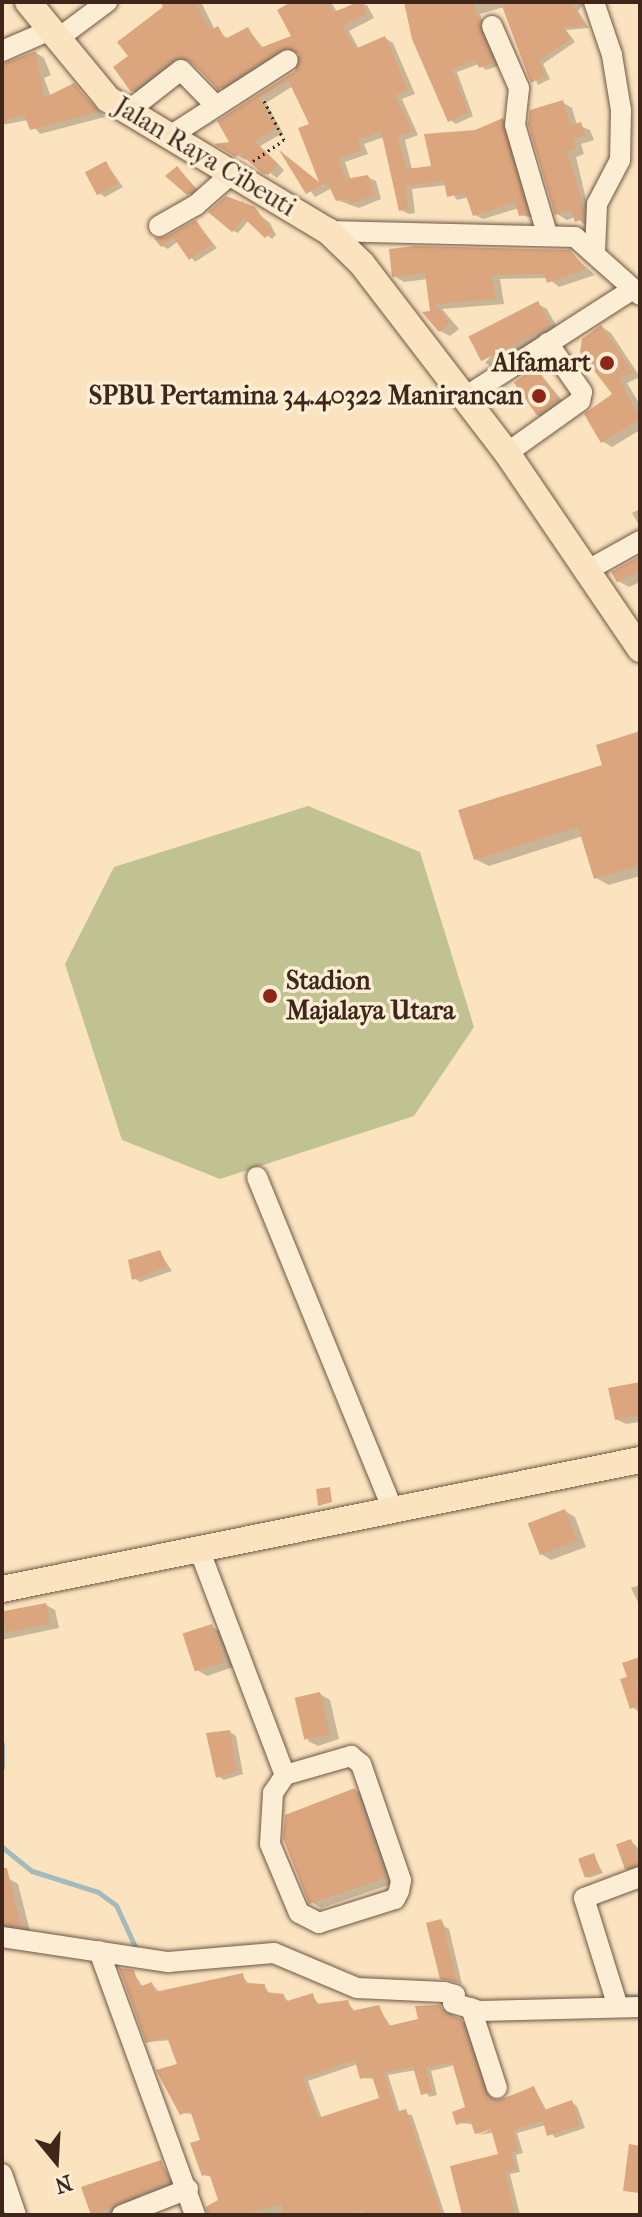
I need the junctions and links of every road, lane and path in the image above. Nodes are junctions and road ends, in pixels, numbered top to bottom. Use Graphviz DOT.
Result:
graph roads {
  1 [pos="107,2"];
  2 [pos="594,2"];
  3 [pos="32,4"];
  4 [pos="492,26"];
  5 [pos="52,36"];
  6 [pos="2,51"];
  7 [pos="288,60"];
  8 [pos="253,81"];
  9 [pos="215,105"];
  10 [pos="127,112"];
  11 [pos="170,136"];
  12 [pos="230,175"];
  13 [pos="159,226"];
  14 [pos="328,231"];
  15 [pos="547,234"];
  16 [pos="595,251"];
  17 [pos="637,292"];
  18 [pos="548,343"];
  19 [pos="465,397"];
  20 [pos="507,453"];
  21 [pos="640,541"];
  22 [pos="586,571"];
  23 [pos="640,649"];
  24 [pos="257,1177"];
  25 [pos="640,1460"];
  26 [pos="640,1477"];
  27 [pos="393,1510"];
  28 [pos="201,1556"];
  29 [pos="2,1589"];
  30 [pos="2,1604"];
  31 [pos="285,1775"];
  32 [pos="640,1877"];
  33 [pos="2,1937"];
  34 [pos="99,1951"];
  35 [pos="615,1995"];
  36 [pos="640,2007"];
  37 [pos="471,2008"];
  38 [pos="497,2088"];
  39 [pos="2,2174"];
  40 [pos="188,2189"];
  41 [pos="16,2215"];
  42 [pos="122,2215"];
  43 [pos="195,2215"];
  1 -- 5 [label="street"];
  2 -- 16 [label="street"];
  3 -- 5 [label="main road, Jalan Raya Cibeuti"];
  4 -- 15 [label="street"];
  5 -- 6 [label="street"];
  5 -- 10 [label="main road, Jalan Raya Cibeuti"];
  7 -- 8 [label="street"];
  8 -- 9 [label="street"];
  8 -- 12 [label="path"];
  9 -- 10 [label="street"];
  9 -- 11 [label="street"];
  10 -- 11 [label="main road, Jalan Raya Cibeuti"];
  11 -- 12 [label="main road, Jalan Raya Cibeuti"];
  12 -- 13 [label="street"];
  12 -- 14 [label="main road, Jalan Raya Cibeuti"];
  14 -- 15 [label="street"];
  14 -- 19 [label="main road, Jalan Raya Cibeuti"];
  15 -- 16 [label="street"];
  16 -- 17 [label="street"];
  17 -- 18 [label="street"];
  18 -- 19 [label="street"];
  18 -- 20 [label="street"];
  19 -- 20 [label="main road, Jalan Raya Cibeuti"];
  20 -- 22 [label="main road, Jalan Raya Cibeuti"];
  21 -- 22 [label="street"];
  22 -- 23 [label="main road, Jalan Raya Cibeuti"];
  24 -- 27 [label="street"];
  25 -- 27 [label="main road"];
  26 -- 28 [label="main road"];
  27 -- 28 [label="main road"];
  28 -- 29 [label="main road"];
  28 -- 30 [label="main road"];
  28 -- 31 [label="street"];
  31 -- 31 [label="street"];
  32 -- 35 [label="street"];
  33 -- 34 [label="street"];
  34 -- 37 [label="street"];
  34 -- 40 [label="street"];
  35 -- 36 [label="street"];
  35 -- 37 [label="street"];
  37 -- 38 [label="street"];
  39 -- 41 [label="street"];
  40 -- 42 [label="street"];
  40 -- 43 [label="street"];
}
